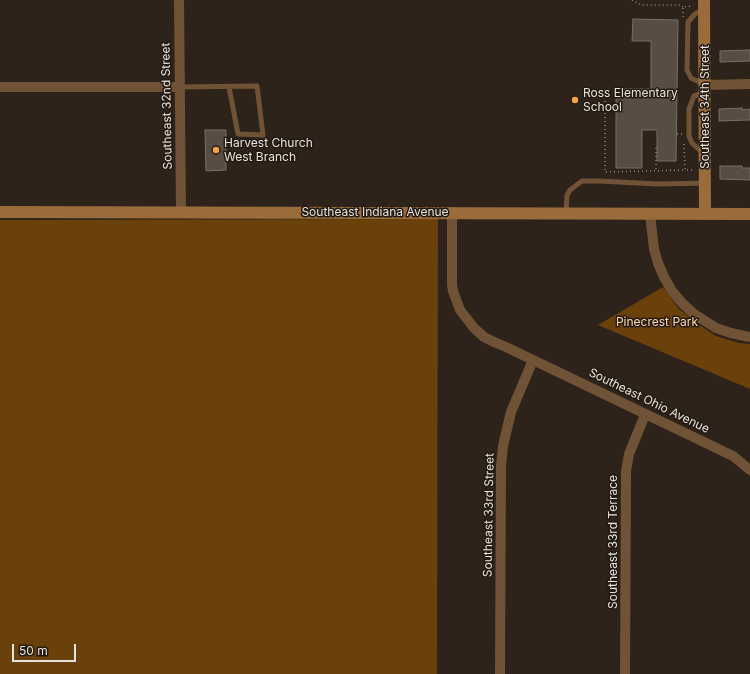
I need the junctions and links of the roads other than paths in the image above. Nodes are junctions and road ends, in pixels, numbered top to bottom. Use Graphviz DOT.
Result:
graph roads {
  1 [pos="180,0"];
  2 [pos="704,4"];
  3 [pos="750,84"];
  4 [pos="0,87"];
  5 [pos="180,87"];
  6 [pos="229,87"];
  7 [pos="705,89"];
  8 [pos="705,183"];
  9 [pos="0,212"];
  10 [pos="181,212"];
  11 [pos="452,212"];
  12 [pos="566,214"];
  13 [pos="650,214"];
  14 [pos="705,214"];
  15 [pos="750,214"];
  16 [pos="750,337"];
  17 [pos="533,360"];
  18 [pos="645,414"];
  19 [pos="750,470"];
  20 [pos="500,674"];
  21 [pos="625,674"];
  1 -- 5 [label="street, Southeast 32nd Street"];
  2 -- 7 [label="street, Southeast 34th Street"];
  2 -- 7 [label="lane"];
  3 -- 7 [label="street"];
  4 -- 5 [label="street"];
  5 -- 6 [label="lane"];
  5 -- 10 [label="street, Southeast 32nd Street"];
  6 -- 6 [label="lane"];
  7 -- 8 [label="street, Southeast 34th Street"];
  8 -- 12 [label="lane"];
  8 -- 14 [label="street, Southeast 34th Street"];
  9 -- 10 [label="street, Southeast Indiana Avenue"];
  10 -- 11 [label="street, Southeast Indiana Avenue"];
  11 -- 12 [label="street, Southeast Indiana Avenue"];
  11 -- 17 [label="street"];
  12 -- 13 [label="street, Southeast Indiana Avenue"];
  13 -- 14 [label="street, Southeast Indiana Avenue"];
  13 -- 16 [label="street"];
  14 -- 15 [label="street, Southeast Indiana Avenue"];
  17 -- 18 [label="street, Southeast Ohio Avenue"];
  17 -- 20 [label="street, Southeast 33rd Street"];
  18 -- 19 [label="street, Southeast Ohio Avenue"];
  18 -- 21 [label="street, Southeast 33rd Terrace"];
}
